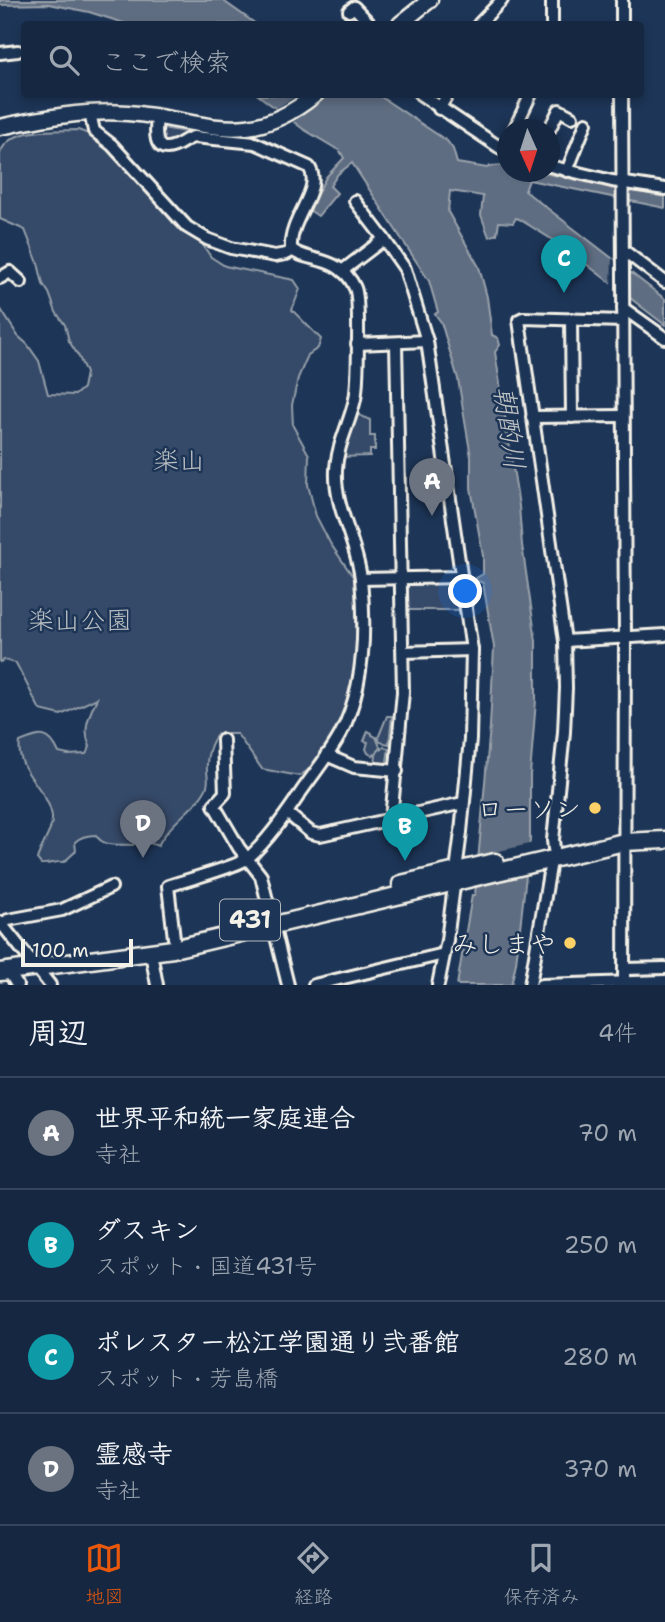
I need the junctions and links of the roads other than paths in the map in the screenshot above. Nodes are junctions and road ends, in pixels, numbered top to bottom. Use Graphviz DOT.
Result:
graph roads {
  1 [pos="430,0"];
  2 [pos="502,0"];
  3 [pos="622,0"];
  4 [pos="549,1"];
  5 [pos="349,11"];
  6 [pos="367,21"];
  7 [pos="405,21"];
  8 [pos="482,21"];
  9 [pos="552,21"];
  10 [pos="622,21"];
  11 [pos="18,51"];
  12 [pos="0,53"];
  13 [pos="310,98"];
  14 [pos="425,98"];
  15 [pos="446,98"];
  16 [pos="529,98"];
  17 [pos="622,98"];
  18 [pos="439,109"];
  19 [pos="90,113"];
  20 [pos="157,117"];
  21 [pos="572,117"];
  22 [pos="519,119"];
  23 [pos="552,119"];
  24 [pos="586,123"];
  25 [pos="0,127"];
  26 [pos="497,144"];
  27 [pos="560,169"];
  28 [pos="567,171"];
  29 [pos="621,184"];
  30 [pos="665,189"];
  31 [pos="355,201"];
  32 [pos="384,239"];
  33 [pos="292,251"];
  34 [pos="623,253"];
  35 [pos="342,271"];
  36 [pos="0,278"];
  37 [pos="21,282"];
  38 [pos="665,282"];
  39 [pos="623,304"];
  40 [pos="571,320"];
  41 [pos="623,321"];
  42 [pos="665,338"];
  43 [pos="427,341"];
  44 [pos="396,343"];
  45 [pos="357,344"];
  46 [pos="623,416"];
  47 [pos="533,417"];
  48 [pos="572,417"];
  49 [pos="462,577"];
  50 [pos="361,579"];
  51 [pos="402,579"];
  52 [pos="665,635"];
  53 [pos="625,637"];
  54 [pos="565,641"];
  55 [pos="471,650"];
  56 [pos="403,652"];
  57 [pos="223,740"];
  58 [pos="326,755"];
  59 [pos="397,771"];
  60 [pos="463,803"];
  61 [pos="286,813"];
  62 [pos="391,819"];
  63 [pos="665,830"];
  64 [pos="624,837"];
  65 [pos="665,840"];
  66 [pos="545,856"];
  67 [pos="247,860"];
  68 [pos="462,876"];
  69 [pos="111,887"];
  70 [pos="272,920"];
  71 [pos="1,924"];
  72 [pos="174,938"];
  73 [pos="151,953"];
  74 [pos="444,954"];
  75 [pos="0,961"];
  76 [pos="32,962"];
  77 [pos="665,968"];
  78 [pos="624,969"];
  79 [pos="10,978"];
  80 [pos="665,981"];
  81 [pos="624,984"];
  82 [pos="50,985"];
  83 [pos="157,985"];
  84 [pos="288,985"];
  85 [pos="314,985"];
  86 [pos="438,985"];
  87 [pos="530,985"];
  88 [pos="541,985"];
  89 [pos="574,985"];
  1 -- 7 [label="main road"];
  2 -- 8 [label="street"];
  3 -- 10 [label="street"];
  4 -- 9 [label="street"];
  5 -- 6 [label="street"];
  11 -- 12 [label="street"];
  13 -- 20 [label="main road"];
  14 -- 18 [label="street"];
  15 -- 18 [label="street"];
  16 -- 22 [label="street"];
  17 -- 29 [label="street"];
  18 -- 26 [label="street"];
  19 -- 20 [label="main road"];
  19 -- 25 [label="main road"];
  19 -- 33 [label="street"];
  20 -- 33 [label="street"];
  21 -- 23 [label="street"];
  24 -- 28 [label="street"];
  27 -- 28 [label="street"];
  28 -- 29 [label="street"];
  29 -- 30 [label="street"];
  29 -- 34 [label="street"];
  31 -- 32 [label="street"];
  32 -- 35 [label="street"];
  32 -- 43 [label="street"];
  33 -- 35 [label="street"];
  34 -- 38 [label="street"];
  34 -- 39 [label="street"];
  35 -- 45 [label="street"];
  36 -- 37 [label="street"];
  39 -- 41 [label="street"];
  39 -- 42 [label="street"];
  40 -- 41 [label="street"];
  40 -- 47 [label="street"];
  40 -- 48 [label="street"];
  41 -- 46 [label="street"];
  43 -- 44 [label="street"];
  43 -- 49 [label="street"];
  44 -- 45 [label="street"];
  44 -- 51 [label="street"];
  45 -- 50 [label="street"];
  46 -- 48 [label="street"];
  46 -- 53 [label="street"];
  47 -- 48 [label="street"];
  47 -- 54 [label="street"];
  49 -- 51 [label="street"];
  49 -- 55 [label="street"];
  50 -- 51 [label="street"];
  50 -- 58 [label="street"];
  51 -- 56 [label="street"];
  52 -- 53 [label="street"];
  53 -- 54 [label="street"];
  53 -- 64 [label="street"];
  54 -- 66 [label="street"];
  55 -- 56 [label="street"];
  55 -- 60 [label="street"];
  56 -- 59 [label="street"];
  57 -- 67 [label="street"];
  58 -- 59 [label="street"];
  58 -- 61 [label="street"];
  59 -- 62 [label="street"];
  60 -- 62 [label="street"];
  60 -- 68 [label="street"];
  61 -- 62 [label="street"];
  61 -- 67 [label="street"];
  63 -- 64 [label="highway, 431"];
  64 -- 65 [label="highway, 431"];
  64 -- 66 [label="highway, 431"];
  64 -- 78 [label="street"];
  66 -- 68 [label="highway, 431"];
  66 -- 87 [label="street"];
  67 -- 70 [label="street"];
  67 -- 72 [label="street"];
  68 -- 70 [label="highway, 431"];
  68 -- 74 [label="street"];
  69 -- 71 [label="street"];
  70 -- 72 [label="highway, 431"];
  70 -- 73 [label="highway, 431"];
  70 -- 84 [label="street"];
  71 -- 76 [label="street"];
  72 -- 76 [label="highway, 431"];
  73 -- 76 [label="highway, 431"];
  73 -- 83 [label="street"];
  74 -- 85 [label="street"];
  74 -- 86 [label="street"];
  75 -- 76 [label="highway, 431"];
  76 -- 79 [label="highway, 431"];
  76 -- 82 [label="street"];
  77 -- 78 [label="street"];
  78 -- 81 [label="street"];
  80 -- 81 [label="street"];
  81 -- 89 [label="street"];
  88 -- 89 [label="street"];
}
